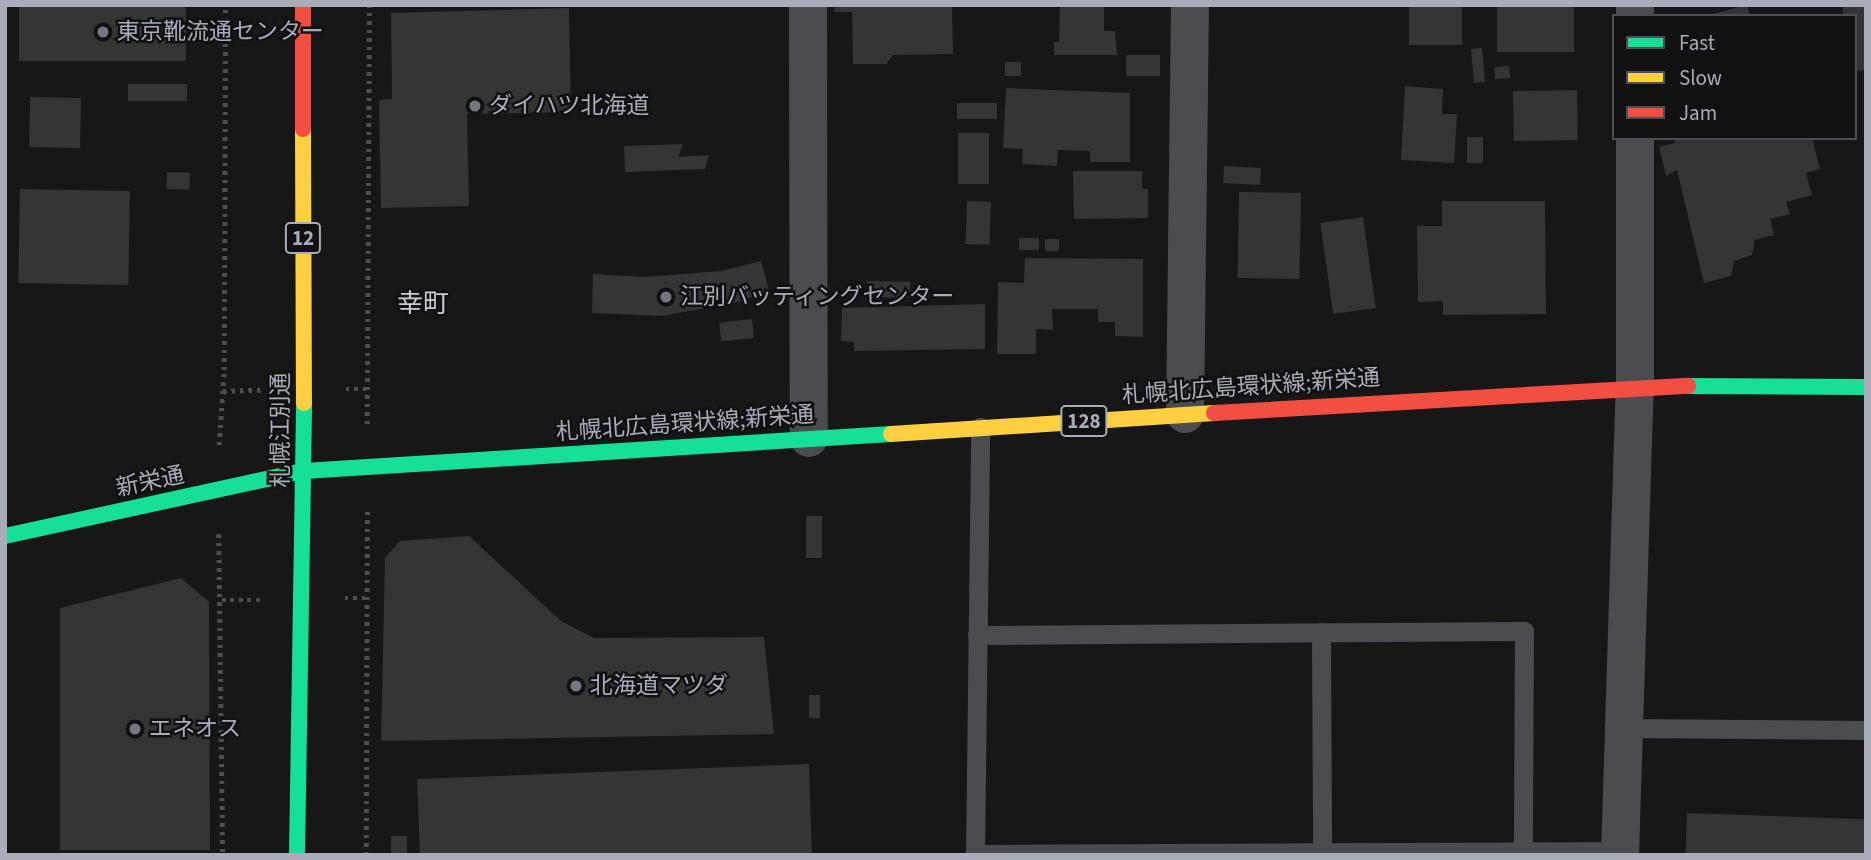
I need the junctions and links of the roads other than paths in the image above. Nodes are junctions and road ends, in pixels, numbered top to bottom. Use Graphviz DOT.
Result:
graph roads {
  1 [pos="303,5"];
  2 [pos="808,5"];
  3 [pos="1190,5"];
  4 [pos="1635,140"];
  5 [pos="1635,386"];
  6 [pos="1866,387"];
  7 [pos="1185,414"];
  8 [pos="980,427"];
  9 [pos="809,438"];
  10 [pos="304,471"];
  11 [pos="5,536"];
  12 [pos="1321,632"];
  13 [pos="977,635"];
  14 [pos="1624,728"];
  15 [pos="1866,730"];
  16 [pos="1322,853"];
  17 [pos="1523,853"];
  18 [pos="1620,853"];
  19 [pos="975,854"];
  20 [pos="297,855"];
  1 -- 10 [label="main road, 札幌江別通 / 12"];
  2 -- 9 [label="street"];
  3 -- 7 [label="street"];
  4 -- 5 [label="street"];
  5 -- 6 [label="main road, 札幌北広島環状線;新栄通 / 128"];
  5 -- 7 [label="main road, 札幌北広島環状線;新栄通 / 128"];
  5 -- 14 [label="street"];
  7 -- 8 [label="main road, 札幌北広島環状線;新栄通 / 128"];
  8 -- 9 [label="main road, 札幌北広島環状線;新栄通 / 128"];
  8 -- 13 [label="lane"];
  9 -- 10 [label="main road, 札幌北広島環状線;新栄通 / 128"];
  10 -- 11 [label="main road, 新栄通"];
  10 -- 20 [label="main road, 札幌江別通 / 12"];
  12 -- 13 [label="lane"];
  12 -- 16 [label="lane"];
  12 -- 17 [label="lane"];
  13 -- 19 [label="lane"];
  14 -- 15 [label="lane"];
  14 -- 18 [label="street"];
  16 -- 17 [label="lane"];
  16 -- 19 [label="lane"];
  17 -- 18 [label="lane"];
}
